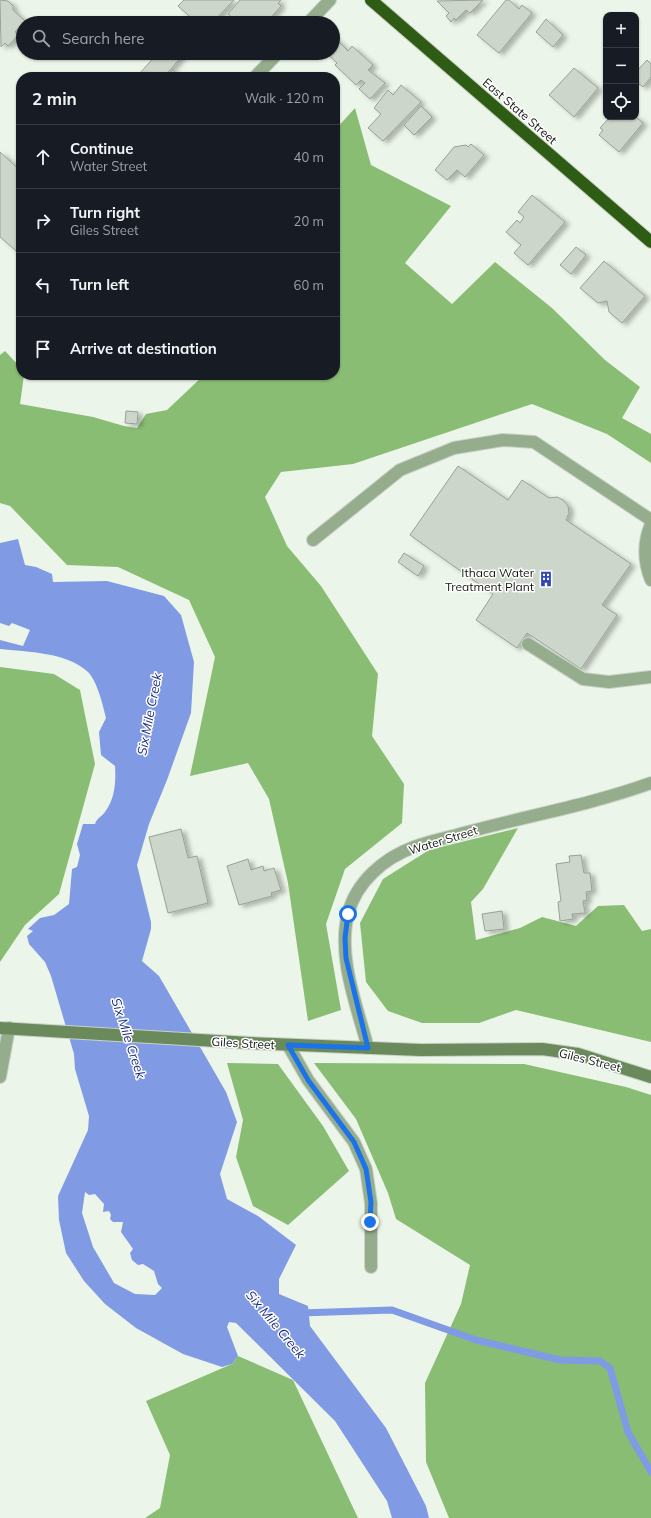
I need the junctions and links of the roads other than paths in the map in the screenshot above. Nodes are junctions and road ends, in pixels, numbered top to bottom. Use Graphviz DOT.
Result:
graph roads {
  1 [pos="330,0"];
  2 [pos="370,0"];
  3 [pos="315,16"];
  4 [pos="271,60"];
  5 [pos="260,72"];
  6 [pos="651,242"];
  7 [pos="651,520"];
  8 [pos="651,524"];
  9 [pos="313,540"];
  10 [pos="651,580"];
  11 [pos="528,644"];
  12 [pos="651,677"];
  13 [pos="651,783"];
  14 [pos="5,1028"];
  15 [pos="288,1045"];
  16 [pos="368,1048"];
  17 [pos="0,1076"];
  18 [pos="651,1077"];
  19 [pos="371,1267"];
  1 -- 3 [label="street"];
  2 -- 6 [label="highway, East State Street"];
  4 -- 5 [label="street"];
  7 -- 9 [label="street"];
  8 -- 10 [label="street"];
  11 -- 12 [label="street"];
  13 -- 16 [label="street, Water Street"];
  14 -- 15 [label="street, Giles Street"];
  14 -- 17 [label="street"];
  15 -- 16 [label="street, Giles Street"];
  15 -- 19 [label="street"];
  16 -- 18 [label="street, Giles Street"];
}
